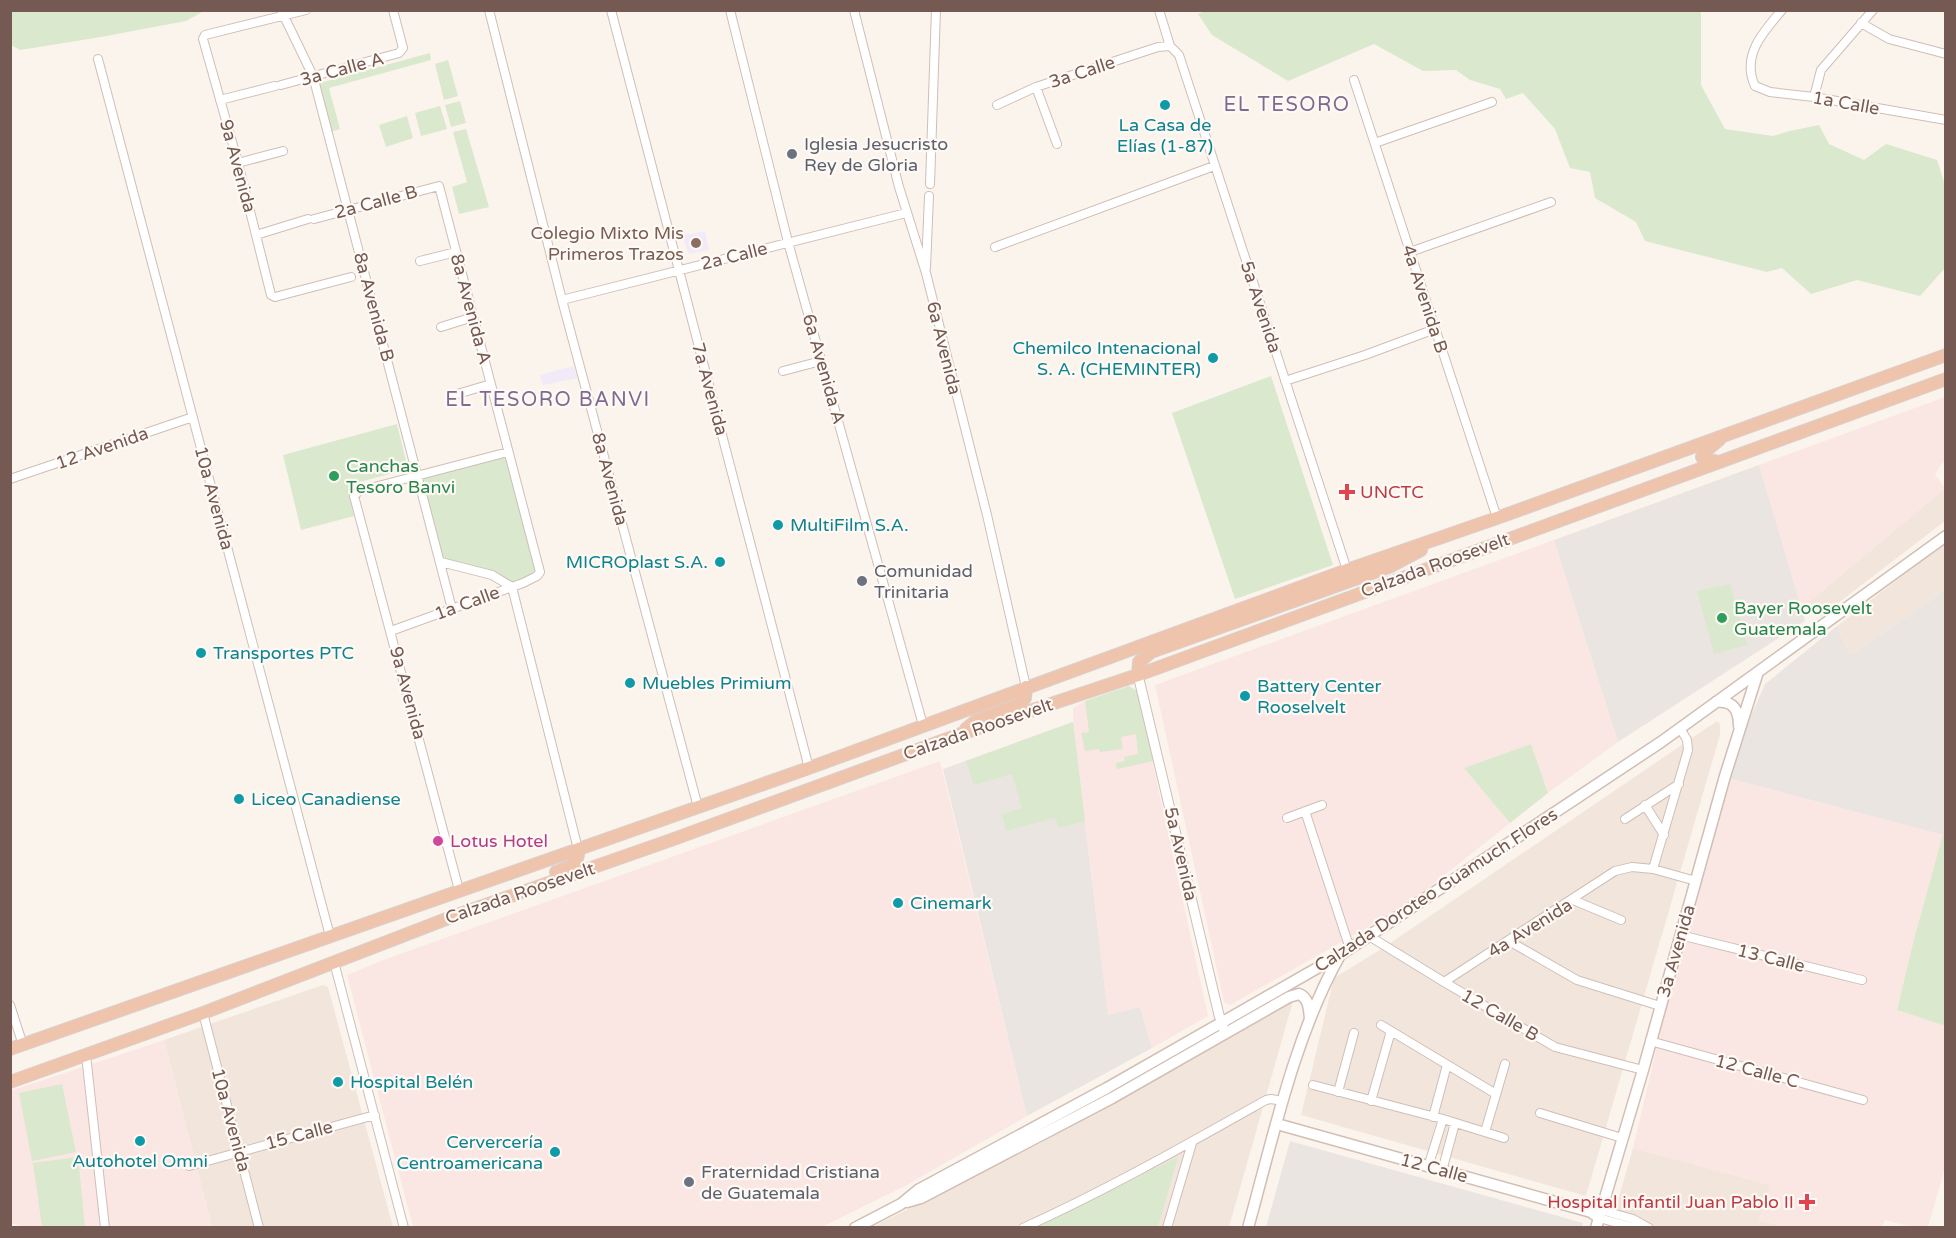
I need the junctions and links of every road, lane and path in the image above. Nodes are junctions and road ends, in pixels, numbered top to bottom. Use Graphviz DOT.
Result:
graph roads {
  1 [pos="306,10"];
  2 [pos="393,10"];
  3 [pos="489,10"];
  4 [pos="611,10"];
  5 [pos="730,10"];
  6 [pos="854,10"];
  7 [pos="936,10"];
  8 [pos="1159,10"];
  9 [pos="1782,10"];
  10 [pos="1873,10"];
  11 [pos="281,13"];
  12 [pos="1861,23"];
  13 [pos="1170,46"];
  14 [pos="1946,54"];
  15 [pos="98,59"];
  16 [pos="313,76"];
  17 [pos="1354,80"];
  18 [pos="1036,87"];
  19 [pos="1814,97"];
  20 [pos="220,100"];
  21 [pos="1492,102"];
  22 [pos="997,105"];
  23 [pos="1946,120"];
  24 [pos="1374,143"];
  25 [pos="1057,144"];
  26 [pos="283,151"];
  27 [pos="238,164"];
  28 [pos="1214,166"];
  29 [pos="930,184"];
  30 [pos="438,186"];
  31 [pos="929,196"];
  32 [pos="1551,202"];
  33 [pos="348,209"];
  34 [pos="906,213"];
  35 [pos="256,235"];
  36 [pos="788,242"];
  37 [pos="994,247"];
  38 [pos="456,252"];
  39 [pos="1410,252"];
  40 [pos="420,261"];
  41 [pos="679,269"];
  42 [pos="926,273"];
  43 [pos="351,278"];
  44 [pos="562,300"];
  45 [pos="473,317"];
  46 [pos="441,327"];
  47 [pos="1435,329"];
  48 [pos="1946,355"];
  49 [pos="821,361"];
  50 [pos="783,371"];
  51 [pos="1946,380"];
  52 [pos="1285,381"];
  53 [pos="491,384"];
  54 [pos="454,395"];
  55 [pos="193,417"];
  56 [pos="1725,435"];
  57 [pos="508,452"];
  58 [pos="1730,457"];
  59 [pos="418,477"];
  60 [pos="10,478"];
  61 [pos="1497,518"];
  62 [pos="1946,536"];
  63 [pos="1440,537"];
  64 [pos="441,562"];
  65 [pos="1347,570"];
  66 [pos="540,572"];
  67 [pos="512,587"];
  68 [pos="452,609"];
  69 [pos="391,631"];
  70 [pos="1138,675"];
  71 [pos="1756,675"];
  72 [pos="1026,687"];
  73 [pos="1716,702"];
  74 [pos="923,725"];
  75 [pos="1680,728"];
  76 [pos="1739,729"];
  77 [pos="958,735"];
  78 [pos="809,768"];
  79 [pos="1679,784"];
  80 [pos="1322,805"];
  81 [pos="1645,806"];
  82 [pos="698,807"];
  83 [pos="1305,811"];
  84 [pos="673,816"];
  85 [pos="1287,818"];
  86 [pos="1625,819"];
  87 [pos="1664,835"];
  88 [pos="578,849"];
  89 [pos="587,869"];
  90 [pos="1653,869"];
  91 [pos="1696,881"];
  92 [pos="459,890"];
  93 [pos="1573,900"];
  94 [pos="453,916"];
  95 [pos="1621,920"];
  96 [pos="1680,935"];
  97 [pos="330,936"];
  98 [pos="1369,936"];
  99 [pos="1509,940"];
  100 [pos="1345,952"];
  101 [pos="334,962"];
  102 [pos="1863,980"];
  103 [pos="1444,982"];
  104 [pos="10,1005"];
  105 [pos="1660,1006"];
  106 [pos="203,1013"];
  107 [pos="1310,1019"];
  108 [pos="1381,1025"];
  109 [pos="1223,1028"];
  110 [pos="1391,1031"];
  111 [pos="1354,1033"];
  112 [pos="1650,1041"];
  113 [pos="17,1047"];
  114 [pos="86,1055"];
  115 [pos="1504,1064"];
  116 [pos="1447,1065"];
  117 [pos="1643,1070"];
  118 [pos="10,1082"];
  119 [pos="1313,1085"];
  120 [pos="1338,1092"];
  121 [pos="1496,1094"];
  122 [pos="1863,1100"];
  123 [pos="1283,1101"];
  124 [pos="1371,1101"];
  125 [pos="1540,1113"];
  126 [pos="375,1114"];
  127 [pos="1434,1117"];
  128 [pos="1443,1119"];
  129 [pos="1277,1124"];
  130 [pos="1455,1124"];
  131 [pos="1485,1132"];
  132 [pos="1504,1138"];
  133 [pos="1622,1138"];
  134 [pos="1436,1140"];
  135 [pos="1192,1143"];
  136 [pos="1449,1144"];
  137 [pos="240,1152"];
  138 [pos="189,1166"];
  139 [pos="1428,1167"];
  140 [pos="1442,1171"];
  141 [pos="1597,1217"];
  142 [pos="875,1223"];
  143 [pos="105,1227"];
  144 [pos="259,1227"];
  145 [pos="404,1227"];
  146 [pos="855,1227"];
  147 [pos="1023,1227"];
  148 [pos="1167,1227"];
  149 [pos="1248,1227"];
  150 [pos="1649,1227"];
  1 -- 11 [label="street"];
  2 -- 16 [label="street, 3a Calle A"];
  3 -- 44 [label="street, 8a Avenida"];
  4 -- 41 [label="street, 7a Avenida"];
  5 -- 36 [label="street, 6a Avenida A"];
  6 -- 34 [label="street, 6a Avenida"];
  7 -- 29 [label="street"];
  8 -- 13 [label="street, 5a Avenida"];
  9 -- 19 [label="street, 1a Calle"];
  10 -- 12 [label="street"];
  11 -- 16 [label="street, 8a Avenida B"];
  11 -- 20 [label="street, 9a Avenida"];
  12 -- 14 [label="street"];
  12 -- 19 [label="street"];
  13 -- 18 [label="street, 3a Calle"];
  13 -- 28 [label="street, 5a Avenida"];
  15 -- 55 [label="street, 10a Avenida"];
  16 -- 20 [label="street, 3a Calle A"];
  16 -- 33 [label="street, 8a Avenida B"];
  17 -- 24 [label="street, 4a Avenida B"];
  18 -- 22 [label="street, 3a Calle"];
  18 -- 25 [label="street"];
  19 -- 23 [label="street, 1a Calle"];
  20 -- 27 [label="street, 9a Avenida"];
  21 -- 24 [label="street"];
  24 -- 39 [label="street, 4a Avenida B"];
  26 -- 27 [label="street"];
  27 -- 35 [label="street, 9a Avenida"];
  28 -- 37 [label="street"];
  28 -- 52 [label="street, 5a Avenida"];
  30 -- 33 [label="street, 2a Calle B"];
  30 -- 38 [label="street, 8a Avenida A"];
  31 -- 42 [label="street"];
  32 -- 39 [label="street"];
  33 -- 35 [label="street, 2a Calle B"];
  33 -- 59 [label="street, 8a Avenida B"];
  34 -- 36 [label="street, 2a Calle"];
  34 -- 42 [label="street, 6a Avenida"];
  35 -- 43 [label="street, 9a Avenida"];
  36 -- 41 [label="street, 2a Calle"];
  36 -- 49 [label="street, 6a Avenida A"];
  38 -- 40 [label="street"];
  38 -- 45 [label="street, 8a Avenida A"];
  39 -- 47 [label="street, 4a Avenida B"];
  41 -- 44 [label="street, 2a Calle"];
  41 -- 78 [label="street, 7a Avenida"];
  42 -- 72 [label="street, 6a Avenida"];
  44 -- 82 [label="street, 8a Avenida"];
  45 -- 46 [label="street"];
  45 -- 53 [label="street, 8a Avenida A"];
  47 -- 52 [label="street"];
  47 -- 61 [label="street, 4a Avenida B"];
  48 -- 56 [label="highway, Calzada Roosevelt"];
  49 -- 50 [label="street"];
  49 -- 74 [label="street, 6a Avenida A"];
  51 -- 58 [label="highway, Calzada Roosevelt"];
  52 -- 65 [label="street, 5a Avenida"];
  53 -- 54 [label="street"];
  53 -- 57 [label="street, 8a Avenida A"];
  55 -- 60 [label="street, 12 Avenida"];
  55 -- 97 [label="street, 10a Avenida"];
  56 -- 58 [label="highway"];
  56 -- 61 [label="highway, Calzada Roosevelt"];
  57 -- 59 [label="street"];
  57 -- 66 [label="street, 8a Avenida A"];
  58 -- 70 [label="highway, Calzada Roosevelt"];
  59 -- 64 [label="street, 8a Avenida B"];
  59 -- 69 [label="street, 9a Avenida"];
  61 -- 63 [label="highway, Calzada Roosevelt"];
  62 -- 71 [label="main road, Calzada Doroteo Guamuch Flores"];
  63 -- 65 [label="highway, Calzada Roosevelt"];
  63 -- 70 [label="highway"];
  64 -- 67 [label="street"];
  64 -- 68 [label="street, 8a Avenida B"];
  65 -- 72 [label="highway, Calzada Roosevelt"];
  66 -- 67 [label="street, 1a Calle"];
  67 -- 68 [label="street, 1a Calle"];
  67 -- 88 [label="street"];
  68 -- 69 [label="street, 1a Calle"];
  69 -- 92 [label="street, 9a Avenida"];
  70 -- 77 [label="highway, Calzada Roosevelt"];
  70 -- 109 [label="street, 5a Avenida"];
  71 -- 73 [label="main road, Calzada Doroteo Guamuch Flores"];
  71 -- 76 [label="main road, 3a Avenida"];
  72 -- 74 [label="highway, Calzada Roosevelt"];
  72 -- 77 [label="highway"];
  73 -- 75 [label="main road, Calzada Doroteo Guamuch Flores"];
  73 -- 76 [label="main road"];
  74 -- 78 [label="highway, Calzada Roosevelt"];
  75 -- 79 [label="street"];
  75 -- 98 [label="main road, Calzada Doroteo Guamuch Flores"];
  76 -- 91 [label="main road, 3a Avenida"];
  77 -- 89 [label="highway, Calzada Roosevelt"];
  78 -- 82 [label="highway, Calzada Roosevelt"];
  79 -- 81 [label="street"];
  79 -- 87 [label="street"];
  80 -- 83 [label="street"];
  81 -- 86 [label="street"];
  81 -- 87 [label="street"];
  82 -- 84 [label="highway, Calzada Roosevelt"];
  83 -- 85 [label="street"];
  83 -- 100 [label="street"];
  84 -- 88 [label="highway, Calzada Roosevelt"];
  84 -- 89 [label="highway"];
  87 -- 90 [label="street"];
  88 -- 92 [label="highway, Calzada Roosevelt"];
  88 -- 94 [label="highway"];
  89 -- 94 [label="highway, Calzada Roosevelt"];
  90 -- 91 [label="street"];
  90 -- 93 [label="street, 4a Avenida"];
  91 -- 96 [label="main road, 3a Avenida"];
  92 -- 97 [label="highway, Calzada Roosevelt"];
  93 -- 95 [label="street"];
  93 -- 99 [label="street, 4a Avenida"];
  94 -- 101 [label="highway, Calzada Roosevelt"];
  96 -- 102 [label="street, 13 Calle"];
  96 -- 105 [label="main road, 3a Avenida"];
  97 -- 113 [label="highway, Calzada Roosevelt"];
  98 -- 100 [label="main road, Calzada Doroteo Guamuch Flores"];
  98 -- 103 [label="street, 12 Calle B"];
  99 -- 103 [label="street, 4a Avenida"];
  99 -- 105 [label="street"];
  100 -- 107 [label="main road"];
  100 -- 109 [label="main road, Calzada Doroteo Guamuch Flores"];
  101 -- 106 [label="highway, Calzada Roosevelt"];
  101 -- 126 [label="street"];
  103 -- 117 [label="street, 12 Calle B"];
  104 -- 113 [label="street"];
  105 -- 112 [label="main road, 3a Avenida"];
  106 -- 114 [label="highway, Calzada Roosevelt"];
  106 -- 137 [label="street, 10a Avenida"];
  107 -- 109 [label="main road, Calzada Doroteo Guamuch Flores"];
  107 -- 123 [label="main road"];
  108 -- 110 [label="street"];
  109 -- 142 [label="main road, Calzada Doroteo Guamuch Flores"];
  110 -- 116 [label="street"];
  110 -- 124 [label="street"];
  111 -- 120 [label="street"];
  112 -- 117 [label="main road, 3a Avenida"];
  112 -- 122 [label="street, 12 Calle C"];
  114 -- 118 [label="highway, Calzada Roosevelt"];
  114 -- 143 [label="street"];
  115 -- 121 [label="street"];
  116 -- 121 [label="street"];
  116 -- 127 [label="street"];
  117 -- 133 [label="main road, 3a Avenida"];
  119 -- 120 [label="street"];
  120 -- 124 [label="street"];
  121 -- 131 [label="street"];
  123 -- 129 [label="main road"];
  123 -- 135 [label="street"];
  124 -- 127 [label="street"];
  125 -- 133 [label="street"];
  126 -- 137 [label="street, 15 Calle"];
  126 -- 145 [label="street"];
  127 -- 128 [label="street"];
  128 -- 130 [label="street"];
  128 -- 134 [label="street"];
  129 -- 139 [label="main road, 12 Calle"];
  129 -- 149 [label="main road"];
  130 -- 131 [label="street"];
  130 -- 136 [label="street"];
  131 -- 132 [label="street"];
  133 -- 141 [label="main road, 3a Avenida"];
  134 -- 136 [label="street"];
  134 -- 139 [label="street"];
  135 -- 147 [label="street"];
  135 -- 148 [label="street"];
  136 -- 140 [label="street"];
  137 -- 138 [label="street, 15 Calle"];
  137 -- 144 [label="street, 10a Avenida"];
  139 -- 140 [label="main road, 12 Calle"];
  140 -- 141 [label="main road, 12 Calle"];
  141 -- 150 [label="street, 12 Calle"];
  142 -- 146 [label="main road, Calzada Doroteo Guamuch Flores"];
}
